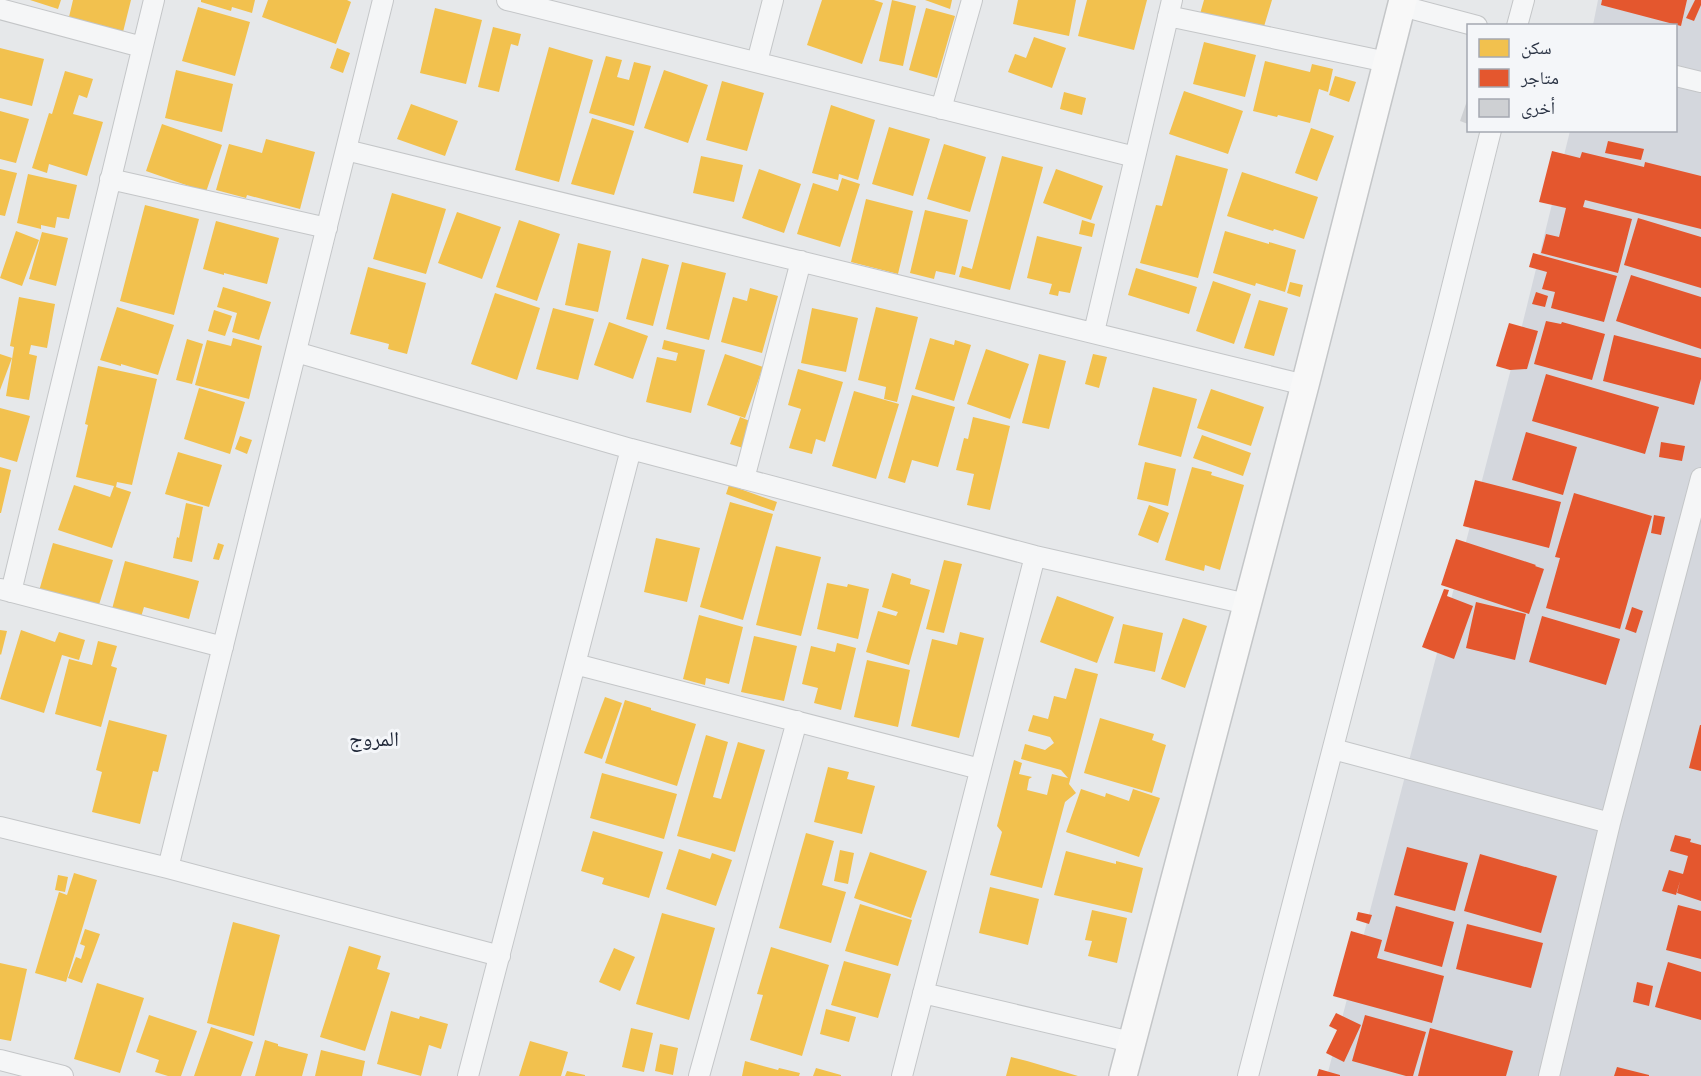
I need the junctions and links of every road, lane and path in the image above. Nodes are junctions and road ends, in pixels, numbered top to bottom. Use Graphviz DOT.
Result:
graph roads {
  1 [pos="154,0"];
  2 [pos="383,0"];
  3 [pos="507,0"];
  4 [pos="773,0"];
  5 [pos="972,0"];
  6 [pos="1524,0"];
  7 [pos="1402,3"];
  8 [pos="1170,8"];
  9 [pos="0,9"];
  10 [pos="1471,24"];
  11 [pos="1518,24"];
  12 [pos="142,47"];
  13 [pos="1387,62"];
  14 [pos="757,63"];
  15 [pos="1677,76"];
  16 [pos="1701,82"];
  17 [pos="941,109"];
  18 [pos="1491,132"];
  19 [pos="346,150"];
  20 [pos="1135,157"];
  21 [pos="110,179"];
  22 [pos="327,228"];
  23 [pos="801,261"];
  24 [pos="1094,332"];
  25 [pos="296,352"];
  26 [pos="1305,385"];
  27 [pos="631,449"];
  28 [pos="1701,478"];
  29 [pos="744,479"];
  30 [pos="1035,556"];
  31 [pos="5,591"];
  32 [pos="1247,604"];
  33 [pos="223,647"];
  34 [pos="575,664"];
  35 [pos="797,721"];
  36 [pos="1333,749"];
  37 [pos="980,769"];
  38 [pos="1610,823"];
  39 [pos="0,826"];
  40 [pos="168,868"];
  41 [pos="500,956"];
  42 [pos="923,993"];
  43 [pos="1131,1042"];
  44 [pos="0,1060"];
  45 [pos="33,1072"];
  46 [pos="63,1076"];
  47 [pos="468,1076"];
  48 [pos="699,1076"];
  49 [pos="902,1076"];
  50 [pos="1123,1076"];
  51 [pos="1248,1076"];
  52 [pos="1549,1076"];
  1 -- 12 [label="street"];
  2 -- 19 [label="street"];
  3 -- 14 [label="street"];
  4 -- 14 [label="street"];
  5 -- 17 [label="street"];
  6 -- 11 [label="street"];
  7 -- 10 [label="street"];
  7 -- 13 [label="street"];
  8 -- 13 [label="street"];
  8 -- 20 [label="street"];
  9 -- 12 [label="street"];
  12 -- 21 [label="street"];
  13 -- 26 [label="street"];
  14 -- 17 [label="street"];
  15 -- 16 [label="street"];
  17 -- 20 [label="street"];
  18 -- 36 [label="street"];
  19 -- 22 [label="street"];
  19 -- 23 [label="street"];
  20 -- 24 [label="street"];
  21 -- 22 [label="street"];
  21 -- 31 [label="street"];
  22 -- 25 [label="street"];
  23 -- 24 [label="street"];
  23 -- 29 [label="street"];
  24 -- 26 [label="street"];
  25 -- 27 [label="street"];
  25 -- 33 [label="street"];
  26 -- 32 [label="street"];
  27 -- 29 [label="street"];
  27 -- 34 [label="street"];
  28 -- 38 [label="street"];
  29 -- 30 [label="street"];
  30 -- 32 [label="street"];
  30 -- 37 [label="street"];
  31 -- 33 [label="street"];
  32 -- 43 [label="street"];
  33 -- 40 [label="street"];
  34 -- 35 [label="street"];
  34 -- 41 [label="street"];
  35 -- 37 [label="street"];
  35 -- 48 [label="street"];
  36 -- 38 [label="street"];
  36 -- 51 [label="street"];
  37 -- 42 [label="street"];
  38 -- 52 [label="street"];
  39 -- 40 [label="street"];
  40 -- 41 [label="street"];
  41 -- 47 [label="street"];
  42 -- 43 [label="street"];
  42 -- 49 [label="street"];
  43 -- 50 [label="street"];
  44 -- 45 [label="street"];
  45 -- 46 [label="street"];
}
